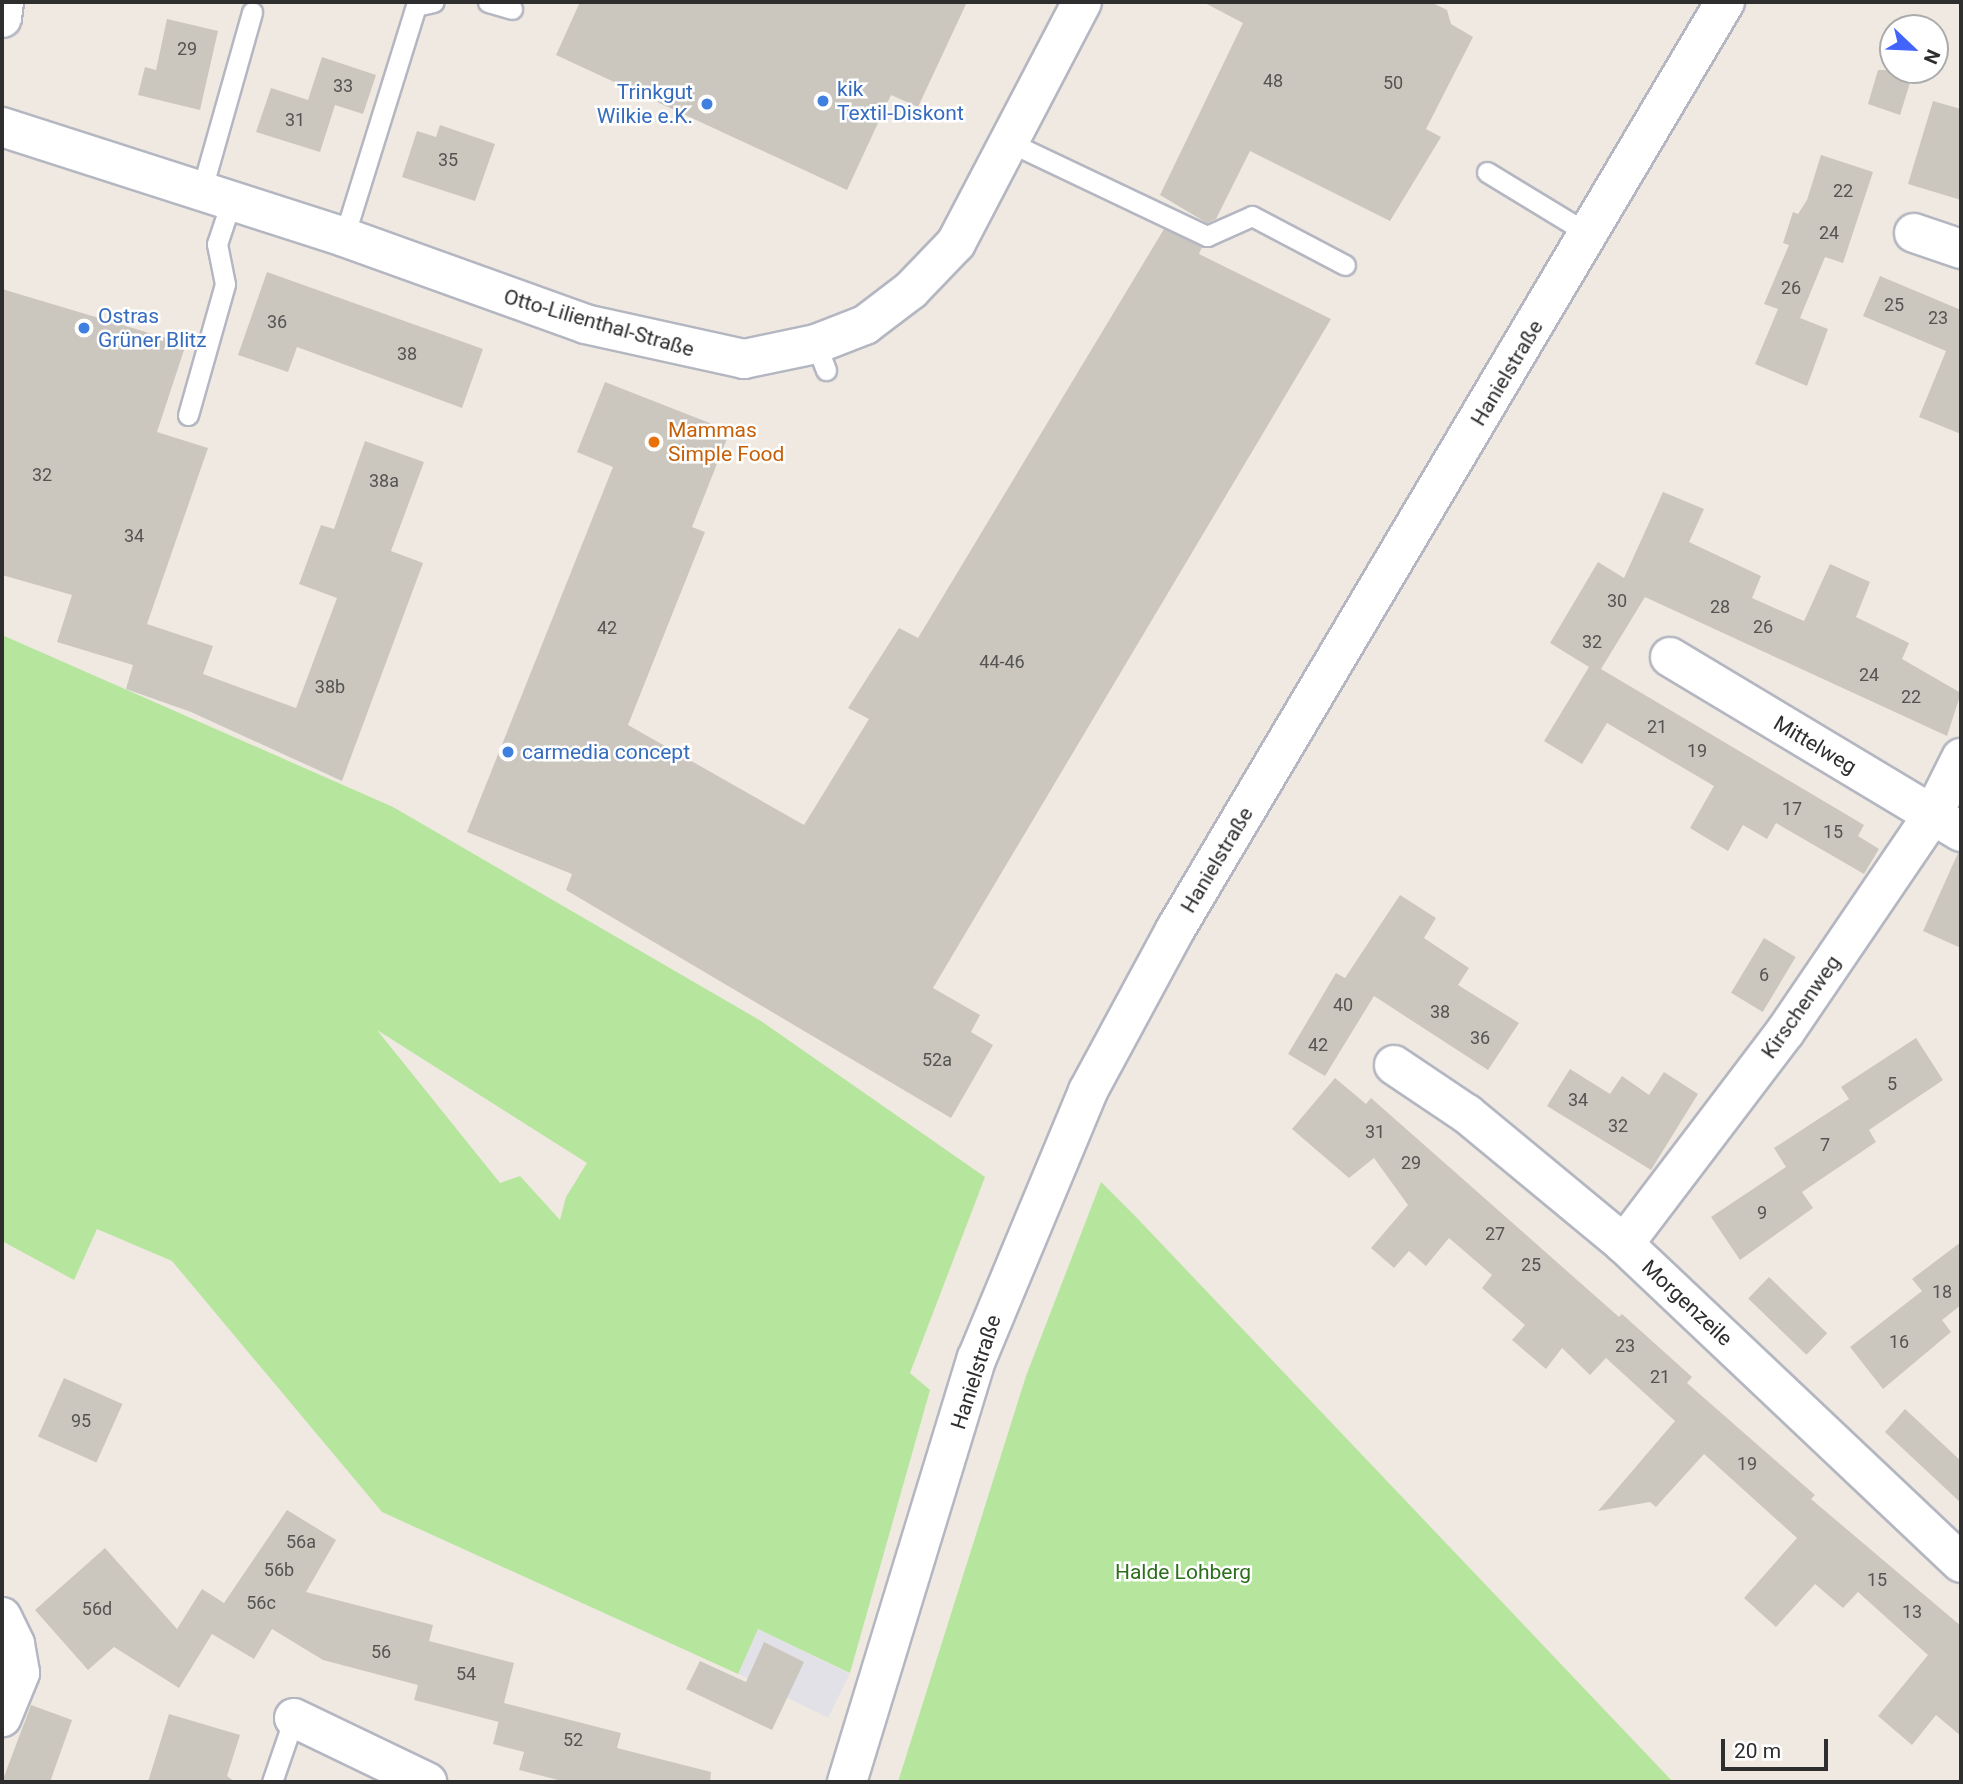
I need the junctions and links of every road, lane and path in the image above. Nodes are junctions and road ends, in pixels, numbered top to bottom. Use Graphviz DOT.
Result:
graph roads {
  1 [pos="4,2"];
  2 [pos="488,2"];
  3 [pos="1082,2"];
  4 [pos="1725,2"];
  5 [pos="422,3"];
  6 [pos="512,9"];
  7 [pos="252,12"];
  8 [pos="2,18"];
  9 [pos="2,127"];
  10 [pos="1011,143"];
  11 [pos="1487,172"];
  12 [pos="217,194"];
  13 [pos="1589,233"];
  14 [pos="1914,233"];
  15 [pos="344,237"];
  16 [pos="1961,248"];
  17 [pos="1345,265"];
  18 [pos="188,415"];
  19 [pos="1670,657"];
  20 [pos="1961,758"];
  21 [pos="1947,824"];
  22 [pos="1394,1065"];
  23 [pos="1624,1244"];
  24 [pos="1961,1563"];
  25 [pos="2,1617"];
  26 [pos="2,1717"];
  27 [pos="294,1718"];
  28 [pos="272,1782"];
  29 [pos="427,1782"];
  30 [pos="847,1782"];
  1 -- 8 [label="street"];
  2 -- 6 [label="lane"];
  3 -- 10 [label="street, Otto-Lilienthal-Straße"];
  4 -- 13 [label="street, Hanielstraße"];
  5 -- 15 [label="lane"];
  7 -- 12 [label="lane"];
  9 -- 12 [label="street, Otto-Lilienthal-Straße"];
  10 -- 15 [label="street, Otto-Lilienthal-Straße"];
  10 -- 17 [label="lane"];
  11 -- 13 [label="lane"];
  12 -- 15 [label="street, Otto-Lilienthal-Straße"];
  12 -- 18 [label="lane"];
  13 -- 30 [label="street, Hanielstraße"];
  14 -- 16 [label="street"];
  19 -- 21 [label="street, Mittelweg"];
  20 -- 21 [label="street, Kirschenweg"];
  21 -- 23 [label="street, Kirschenweg"];
  22 -- 23 [label="street, Morgenzeile"];
  23 -- 24 [label="street, Morgenzeile"];
  25 -- 26 [label="street"];
  27 -- 28 [label="lane"];
  27 -- 29 [label="street"];
}
